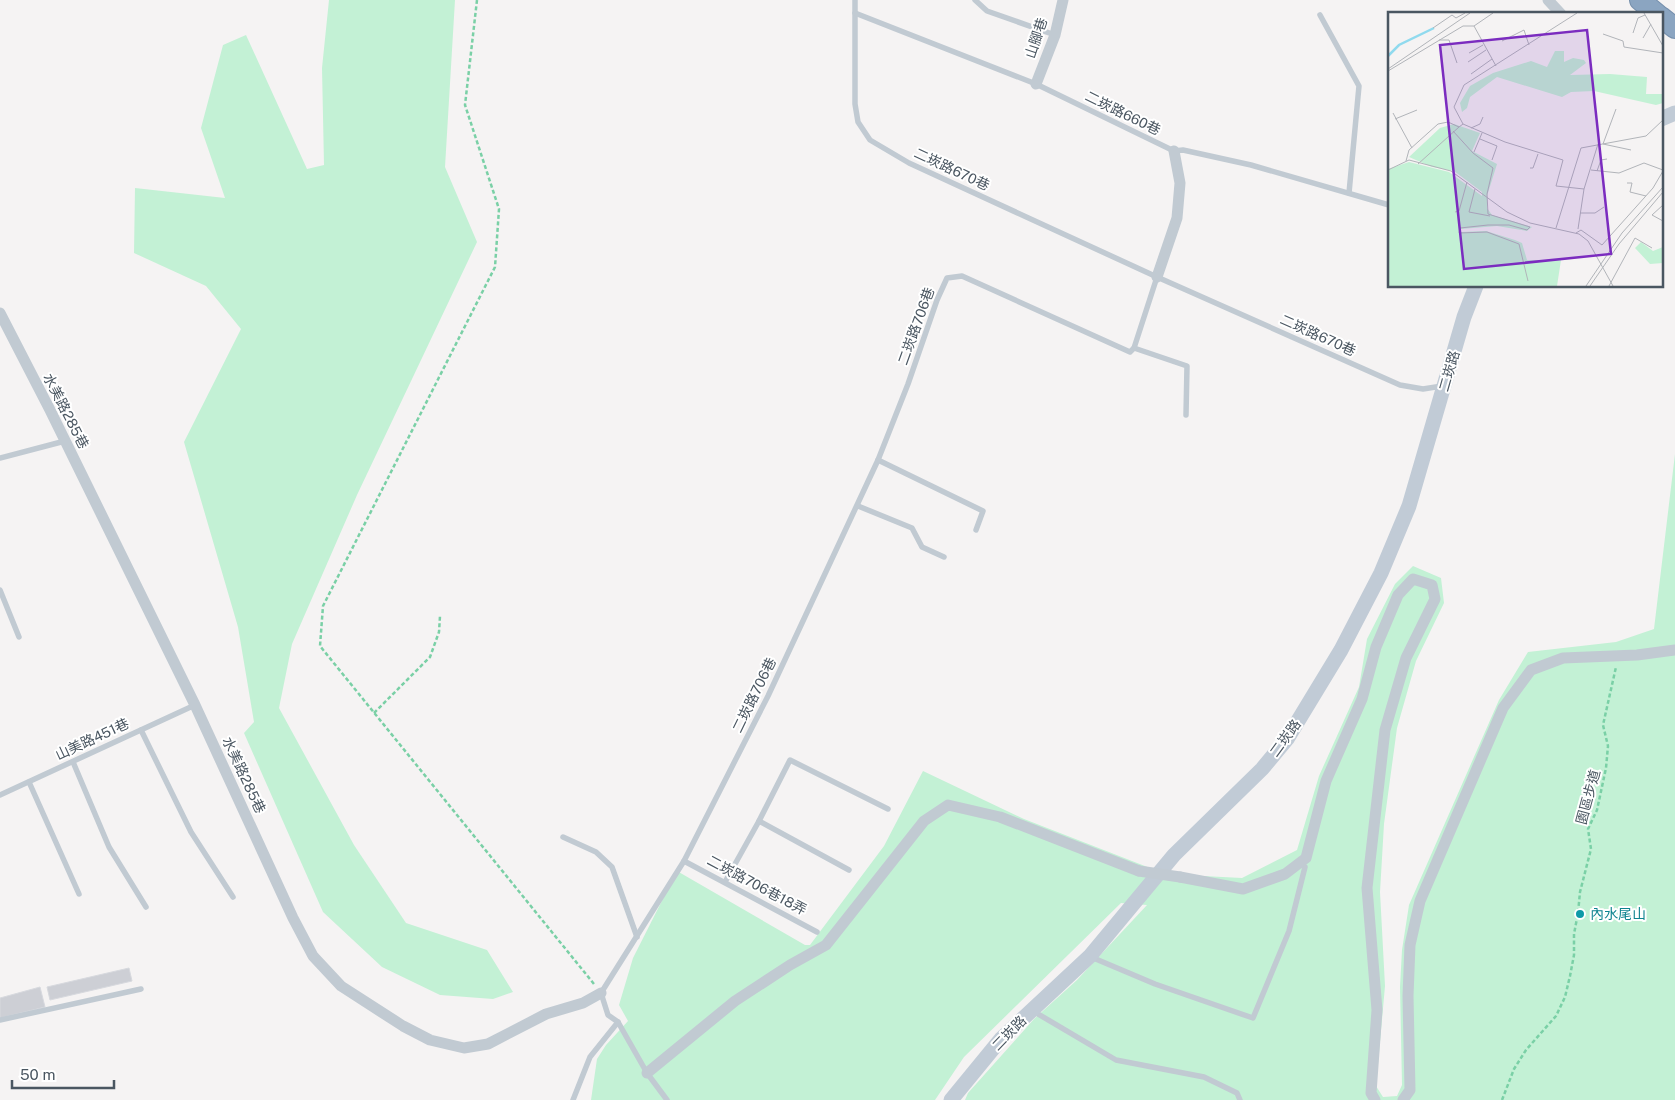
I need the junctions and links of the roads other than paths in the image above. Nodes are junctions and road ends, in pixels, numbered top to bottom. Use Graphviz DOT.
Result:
graph roads {
  1 [pos="855,0"];
  2 [pos="976,0"];
  3 [pos="1063,0"];
  4 [pos="1548,0"];
  5 [pos="1640,0"];
  6 [pos="1559,12"];
  7 [pos="1655,12"];
  8 [pos="855,13"];
  9 [pos="1320,14"];
  10 [pos="1662,18"];
  11 [pos="1675,28"];
  12 [pos="1055,35"];
  13 [pos="1036,84"];
  14 [pos="1675,113"];
  15 [pos="1662,118"];
  16 [pos="1174,151"];
  17 [pos="1349,193"];
  18 [pos="1388,205"];
  19 [pos="1157,277"];
  20 [pos="1475,288"];
  21 [pos="0,313"];
  22 [pos="1134,348"];
  23 [pos="1444,386"];
  24 [pos="1186,415"];
  25 [pos="65,441"];
  26 [pos="0,458"];
  27 [pos="878,460"];
  28 [pos="858,506"];
  29 [pos="976,530"];
  30 [pos="944,557"];
  31 [pos="0,590"];
  32 [pos="19,637"];
  33 [pos="1675,650"];
  34 [pos="195,705"];
  35 [pos="141,730"];
  36 [pos="73,762"];
  37 [pos="29,782"];
  38 [pos="0,795"];
  39 [pos="888,809"];
  40 [pos="759,821"];
  41 [pos="563,838"];
  42 [pos="684,861"];
  43 [pos="1305,867"];
  44 [pos="849,870"];
  45 [pos="725,882"];
  46 [pos="79,894"];
  47 [pos="233,897"];
  48 [pos="146,907"];
  49 [pos="817,932"];
  50 [pos="637,937"];
  51 [pos="1090,956"];
  52 [pos="141,989"];
  53 [pos="601,993"];
  54 [pos="1031,1010"];
  55 [pos="0,1020"];
  56 [pos="618,1022"];
  57 [pos="647,1073"];
  58 [pos="574,1100"];
  59 [pos="667,1100"];
  60 [pos="951,1100"];
  61 [pos="1240,1100"];
  62 [pos="1375,1100"];
  63 [pos="1403,1100"];
  1 -- 8 [label="lane, 二崁路670巷"];
  2 -- 12 [label="lane"];
  3 -- 12 [label="street, 山腳巷"];
  4 -- 6 [label="street"];
  5 -- 7 [label="highway"];
  8 -- 13 [label="lane, 二崁路660巷"];
  8 -- 19 [label="lane, 二崁路670巷"];
  9 -- 17 [label="lane"];
  10 -- 11 [label="highway"];
  12 -- 13 [label="street, 山腳巷"];
  13 -- 16 [label="lane, 二崁路660巷"];
  14 -- 15 [label="street"];
  16 -- 17 [label="lane, 二崁路660巷"];
  16 -- 19 [label="street"];
  17 -- 18 [label="lane, 二崁路660巷"];
  19 -- 22 [label="lane"];
  19 -- 23 [label="lane, 二崁路670巷"];
  20 -- 23 [label="street, 二崁路"];
  21 -- 25 [label="street, 水美路285巷"];
  22 -- 24 [label="lane"];
  22 -- 27 [label="lane, 二崁路706巷"];
  23 -- 51 [label="street, 二崁路"];
  25 -- 26 [label="lane"];
  25 -- 34 [label="street, 水美路285巷"];
  27 -- 28 [label="lane, 二崁路706巷"];
  27 -- 29 [label="lane"];
  28 -- 30 [label="lane"];
  28 -- 42 [label="lane, 二崁路706巷"];
  31 -- 32 [label="lane"];
  33 -- 63 [label="street"];
  34 -- 35 [label="lane, 山美路451巷"];
  34 -- 53 [label="street, 水美路285巷"];
  35 -- 36 [label="lane, 山美路451巷"];
  35 -- 47 [label="lane"];
  36 -- 37 [label="lane, 山美路451巷"];
  36 -- 48 [label="lane"];
  37 -- 38 [label="lane, 山美路451巷"];
  37 -- 46 [label="lane"];
  39 -- 40 [label="lane"];
  40 -- 44 [label="lane"];
  40 -- 45 [label="lane"];
  41 -- 50 [label="lane"];
  42 -- 45 [label="lane, 二崁路706巷18弄"];
  42 -- 50 [label="lane, 二崁路706巷"];
  43 -- 51 [label="lane"];
  45 -- 49 [label="lane, 二崁路706巷18弄"];
  50 -- 53 [label="lane, 二崁路706巷"];
  51 -- 54 [label="street, 二崁路"];
  52 -- 55 [label="lane"];
  53 -- 56 [label="lane"];
  54 -- 60 [label="street, 二崁路"];
  54 -- 61 [label="lane"];
  56 -- 57 [label="lane"];
  56 -- 58 [label="lane"];
  57 -- 59 [label="lane"];
  57 -- 62 [label="street, bridge"];
}
